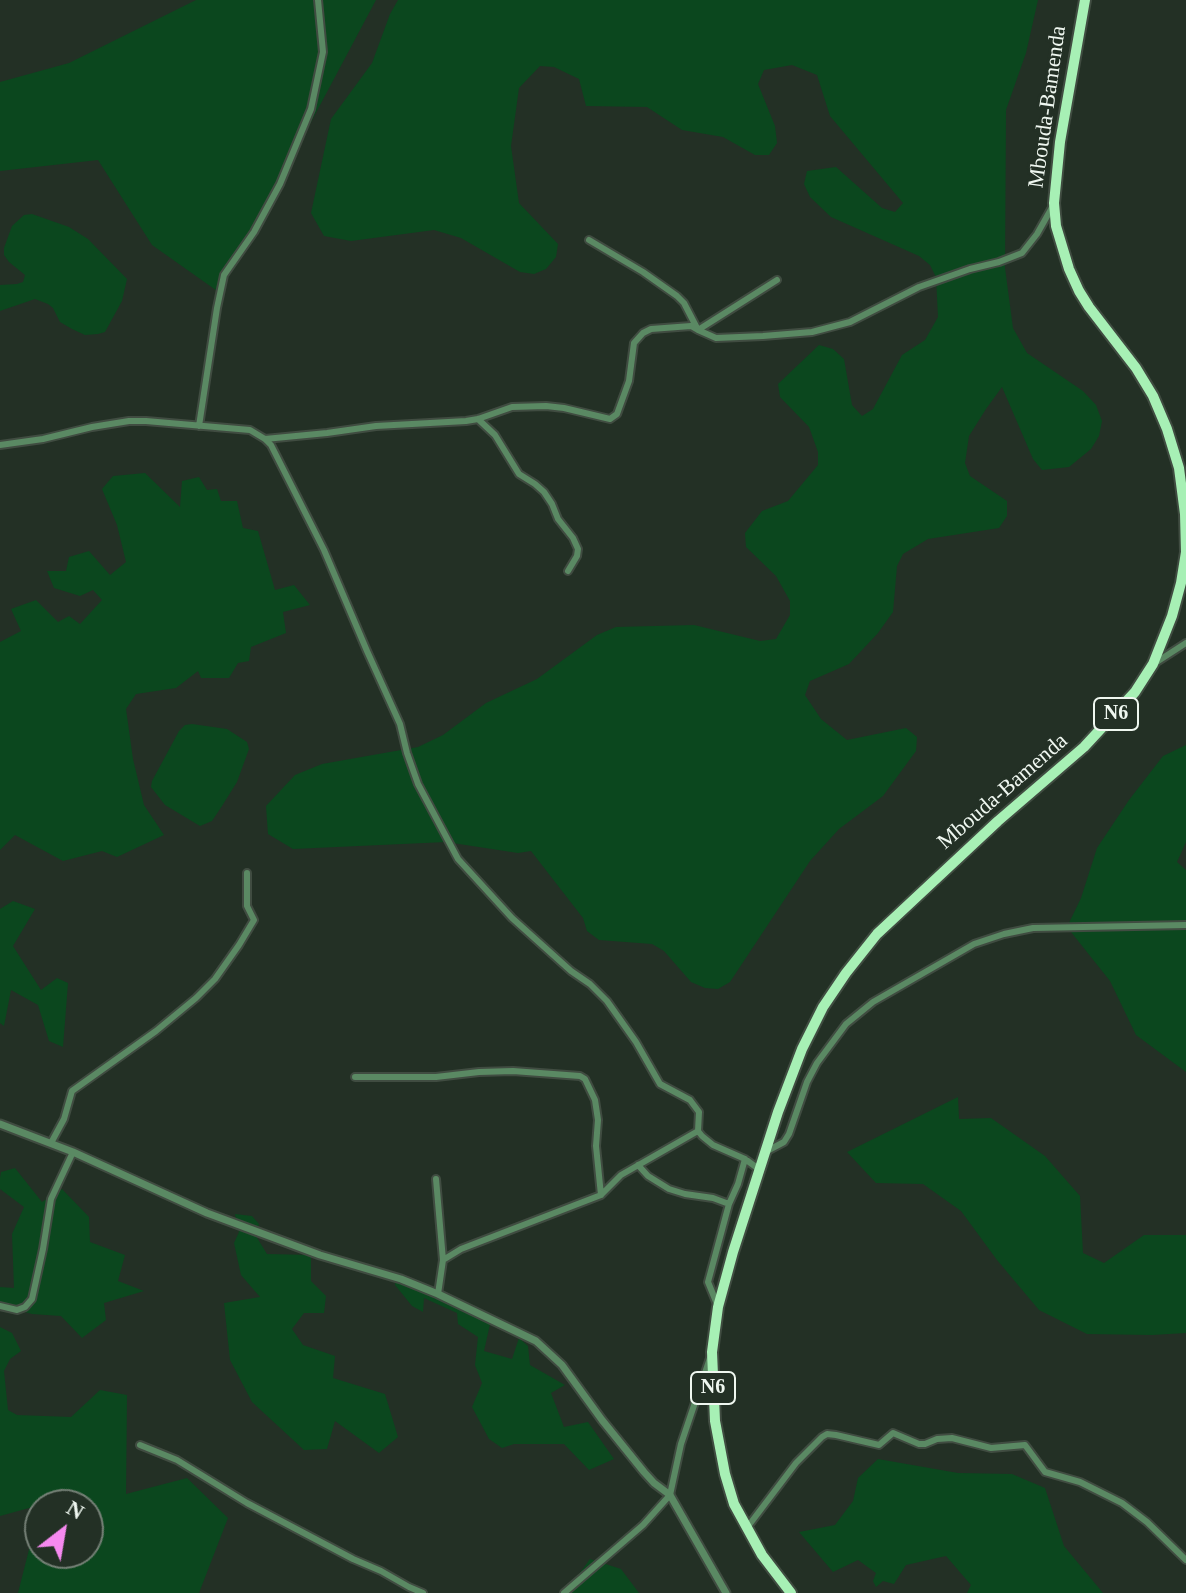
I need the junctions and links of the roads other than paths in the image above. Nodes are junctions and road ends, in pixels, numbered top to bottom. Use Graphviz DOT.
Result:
graph roads {
  1 [pos="318,0"];
  2 [pos="1085,0"];
  3 [pos="1054,203"];
  4 [pos="589,240"];
  5 [pos="777,280"];
  6 [pos="698,330"];
  7 [pos="478,419"];
  8 [pos="199,426"];
  9 [pos="265,439"];
  10 [pos="0,445"];
  11 [pos="568,571"];
  12 [pos="1186,643"];
  13 [pos="1153,664"];
  14 [pos="247,873"];
  15 [pos="1186,925"];
  16 [pos="355,1077"];
  17 [pos="0,1124"];
  18 [pos="698,1131"];
  19 [pos="51,1143"];
  20 [pos="73,1152"];
  21 [pos="765,1152"];
  22 [pos="745,1159"];
  23 [pos="638,1165"];
  24 [pos="760,1170"];
  25 [pos="436,1179"];
  26 [pos="601,1195"];
  27 [pos="729,1204"];
  28 [pos="443,1260"];
  29 [pos="438,1294"];
  30 [pos="0,1306"];
  31 [pos="718,1307"];
  32 [pos="712,1352"];
  33 [pos="140,1445"];
  34 [pos="670,1495"];
  35 [pos="746,1529"];
  36 [pos="1186,1560"];
  37 [pos="423,1593"];
  38 [pos="564,1593"];
  39 [pos="726,1593"];
  40 [pos="791,1593"];
  1 -- 8 [label="street"];
  2 -- 3 [label="highway, Mbouda-Bamenda / N6"];
  3 -- 6 [label="street"];
  3 -- 13 [label="highway, Mbouda-Bamenda / N6"];
  4 -- 6 [label="street"];
  5 -- 6 [label="street"];
  6 -- 7 [label="street"];
  7 -- 9 [label="street"];
  7 -- 11 [label="street"];
  8 -- 9 [label="street"];
  8 -- 10 [label="street"];
  9 -- 18 [label="street"];
  12 -- 13 [label="street"];
  13 -- 21 [label="highway, Mbouda-Bamenda / N6"];
  14 -- 19 [label="street"];
  15 -- 21 [label="street"];
  16 -- 26 [label="street"];
  17 -- 19 [label="street"];
  18 -- 22 [label="street"];
  18 -- 23 [label="street"];
  19 -- 20 [label="street"];
  20 -- 29 [label="street"];
  20 -- 30 [label="street"];
  21 -- 24 [label="highway, Mbouda-Bamenda / N6"];
  22 -- 24 [label="street"];
  22 -- 27 [label="street"];
  23 -- 26 [label="street"];
  23 -- 27 [label="street"];
  24 -- 31 [label="highway, Mbouda-Bamenda / N6"];
  25 -- 28 [label="street"];
  26 -- 28 [label="street"];
  27 -- 31 [label="street"];
  28 -- 29 [label="street"];
  29 -- 34 [label="street"];
  31 -- 32 [label="highway, Mbouda-Bamenda / N6"];
  32 -- 34 [label="street"];
  32 -- 35 [label="highway, Mbouda-Bamenda / N6"];
  33 -- 37 [label="street"];
  34 -- 38 [label="street"];
  34 -- 39 [label="street"];
  35 -- 36 [label="street"];
  35 -- 40 [label="highway, Mbouda-Bamenda / N6"];
}
